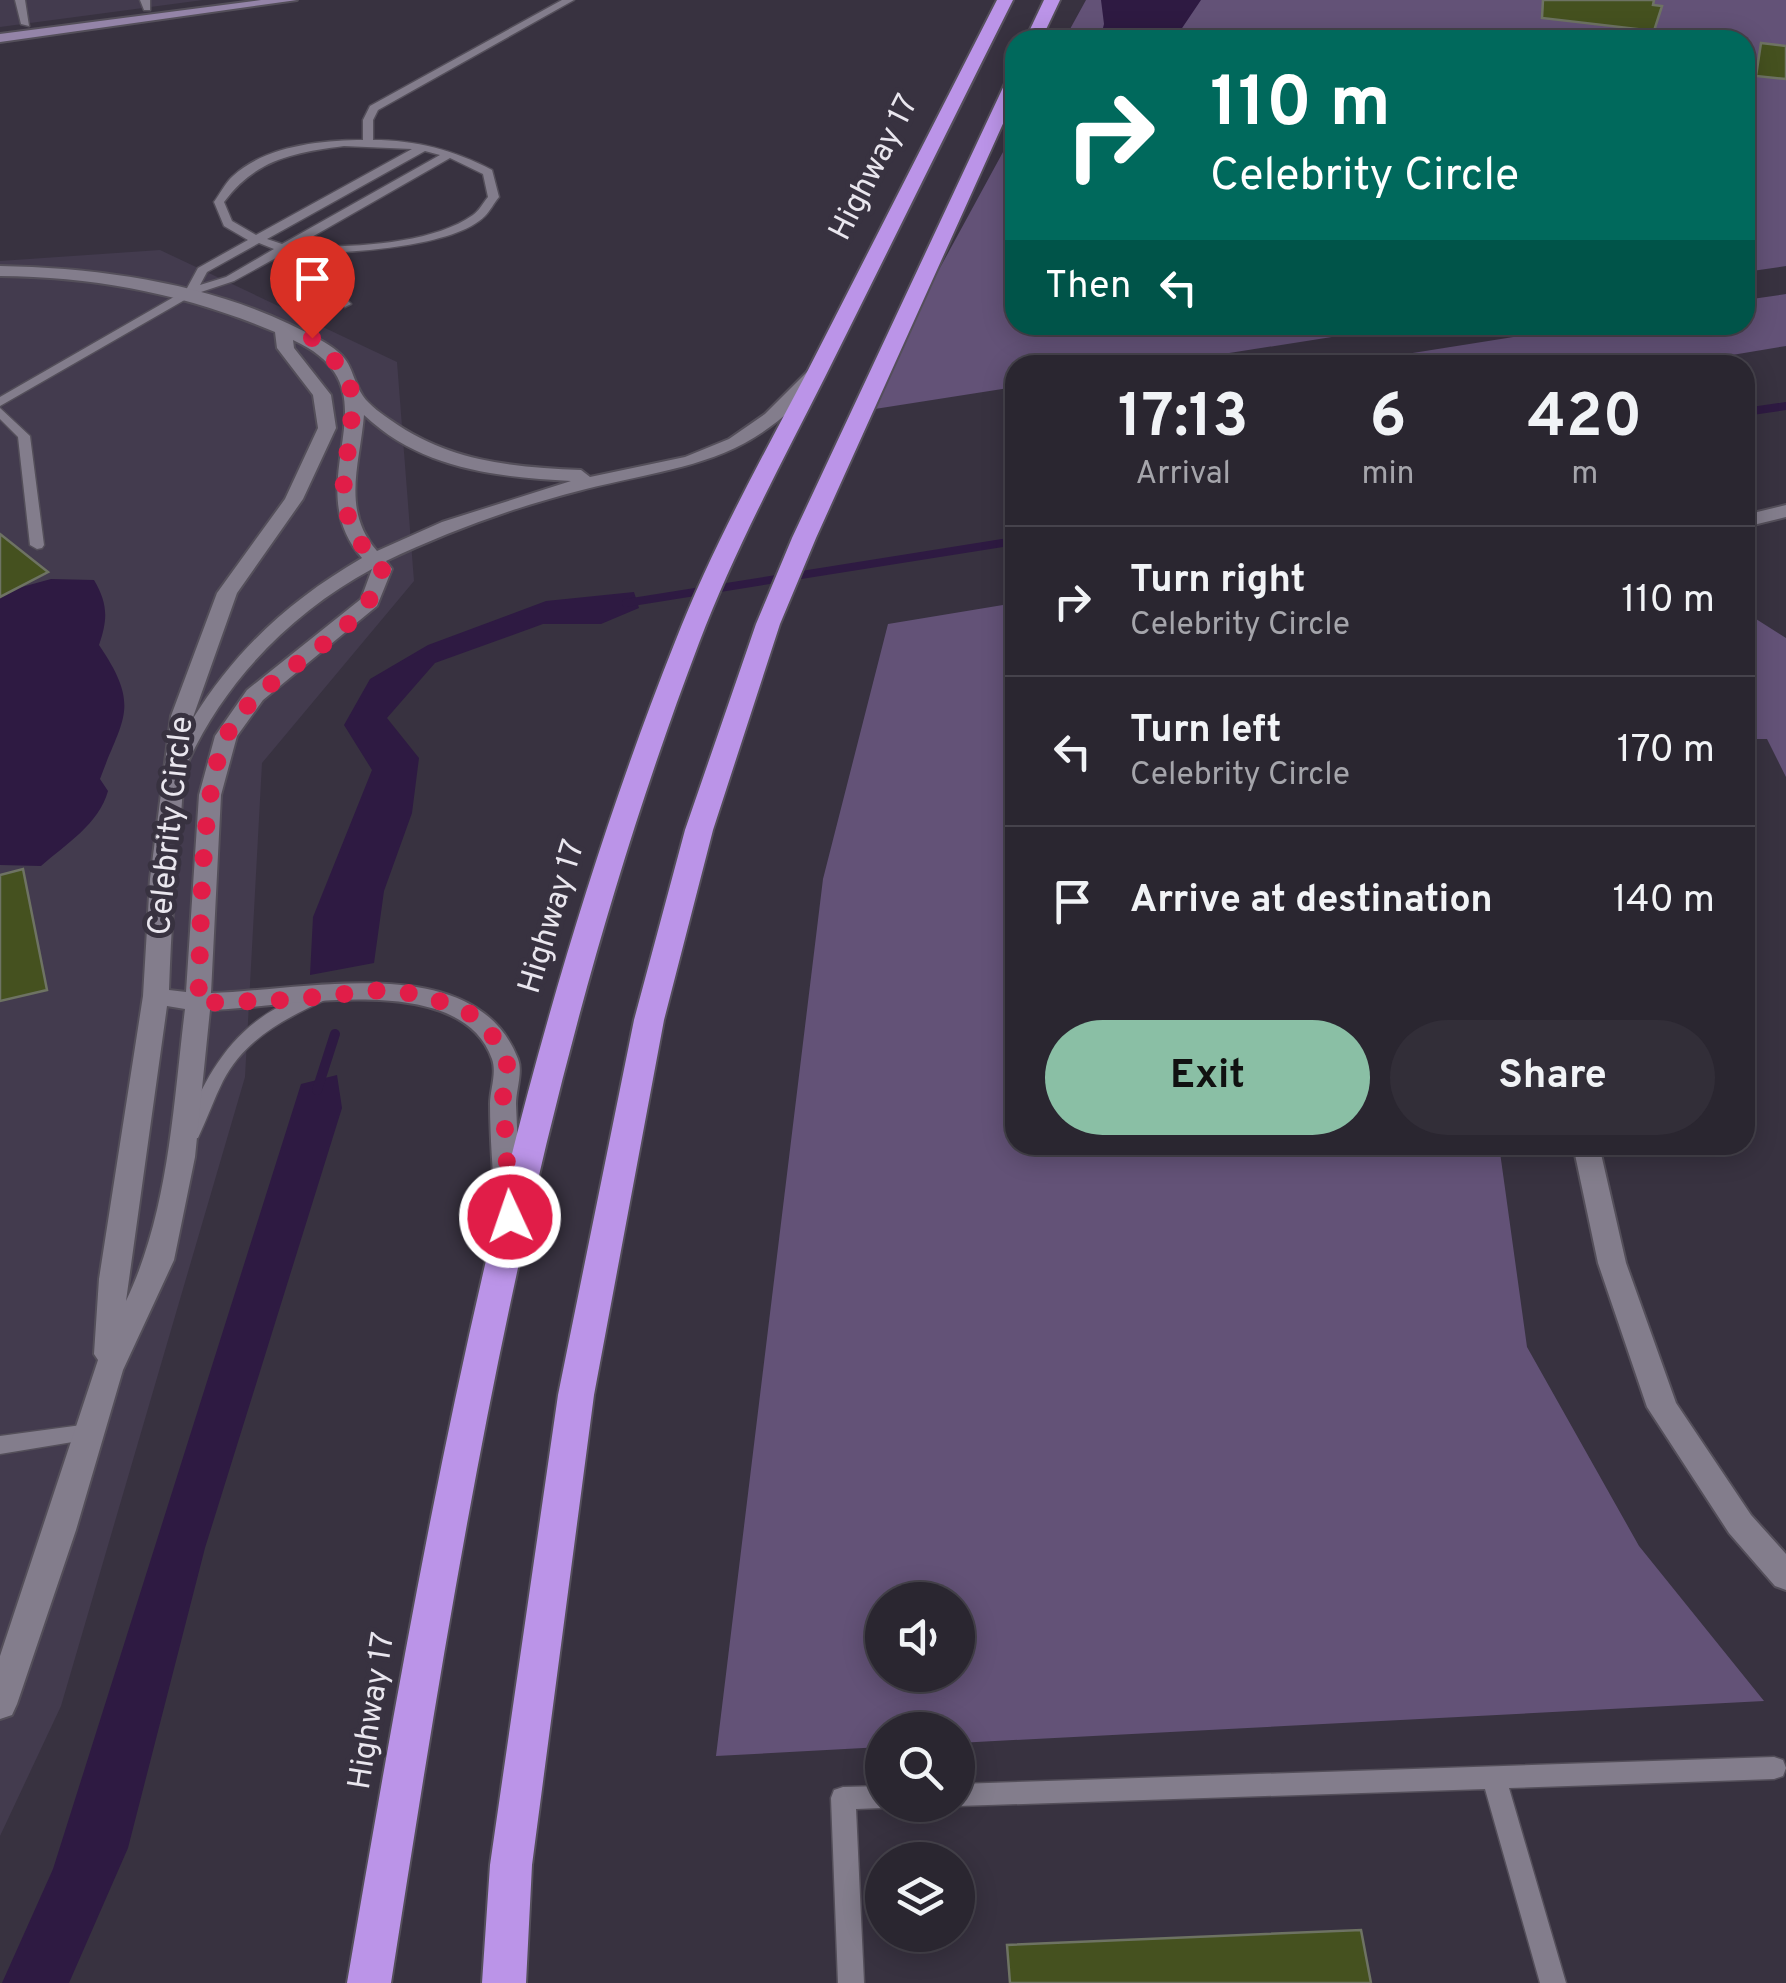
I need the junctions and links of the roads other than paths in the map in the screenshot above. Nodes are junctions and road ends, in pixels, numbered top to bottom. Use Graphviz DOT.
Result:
graph roads {
  1 [pos="20,0"];
  2 [pos="204,0"];
  3 [pos="291,0"];
  4 [pos="569,0"];
  5 [pos="1005,0"];
  6 [pos="1052,0"];
  7 [pos="146,4"];
  8 [pos="26,24"];
  9 [pos="0,27"];
  10 [pos="1038,30"];
  11 [pos="0,38"];
  12 [pos="1005,101"];
  13 [pos="368,142"];
  14 [pos="424,148"];
  15 [pos="449,154"];
  16 [pos="254,241"];
  17 [pos="284,249"];
  18 [pos="0,270"];
  19 [pos="191,292"];
  20 [pos="345,304"];
  21 [pos="284,330"];
  22 [pos="818,371"];
  23 [pos="354,398"];
  24 [pos="0,402"];
  25 [pos="0,412"];
  26 [pos="606,478"];
  27 [pos="1786,511"];
  28 [pos="1755,519"];
  29 [pos="37,545"];
  30 [pos="376,561"];
  31 [pos="180,757"];
  32 [pos="156,996"];
  33 [pos="319,996"];
  34 [pos="198,1003"];
  35 [pos="1588,1155"];
  36 [pos="181,1157"];
  37 [pos="510,1217"];
  38 [pos="108,1370"];
  39 [pos="89,1432"];
  40 [pos="0,1445"];
  41 [pos="1786,1576"];
  42 [pos="0,1704"];
  43 [pos="1774,1768"];
  44 [pos="1494,1780"];
  45 [pos="975,1795"];
  46 [pos="865,1797"];
  47 [pos="369,1983"];
  48 [pos="504,1983"];
  49 [pos="851,1983"];
  50 [pos="1553,1983"];
  1 -- 8 [label="lane"];
  2 -- 7 [label="main road"];
  3 -- 11 [label="main road"];
  4 -- 13 [label="lane"];
  5 -- 22 [label="highway, Highway 17"];
  6 -- 10 [label="highway"];
  7 -- 8 [label="main road"];
  8 -- 9 [label="main road"];
  12 -- 48 [label="highway"];
  13 -- 14 [label="lane"];
  13 -- 16 [label="lane"];
  14 -- 15 [label="lane"];
  14 -- 16 [label="lane"];
  15 -- 17 [label="lane"];
  15 -- 17 [label="lane"];
  16 -- 17 [label="lane"];
  16 -- 19 [label="lane"];
  17 -- 19 [label="lane"];
  17 -- 20 [label="lane"];
  18 -- 19 [label="street"];
  19 -- 21 [label="street"];
  19 -- 24 [label="lane"];
  21 -- 23 [label="street"];
  21 -- 31 [label="street, Celebrity Circle"];
  22 -- 26 [label="street"];
  22 -- 37 [label="highway, Highway 17"];
  23 -- 26 [label="street"];
  23 -- 30 [label="street"];
  25 -- 29 [label="lane"];
  26 -- 30 [label="street"];
  27 -- 28 [label="street"];
  30 -- 31 [label="street"];
  30 -- 34 [label="street, Celebrity Circle"];
  31 -- 32 [label="street, Celebrity Circle"];
  32 -- 34 [label="street"];
  32 -- 38 [label="street, Celebrity Circle"];
  33 -- 34 [label="street"];
  33 -- 36 [label="lane"];
  33 -- 37 [label="street"];
  34 -- 36 [label="street, Celebrity Circle"];
  35 -- 41 [label="street"];
  36 -- 38 [label="street, Celebrity Circle"];
  37 -- 47 [label="highway, Highway 17"];
  38 -- 39 [label="street, Celebrity Circle"];
  39 -- 40 [label="lane"];
  39 -- 42 [label="street, Celebrity Circle"];
  43 -- 44 [label="lane"];
  44 -- 45 [label="lane"];
  44 -- 50 [label="lane"];
  46 -- 49 [label="lane"];
}
